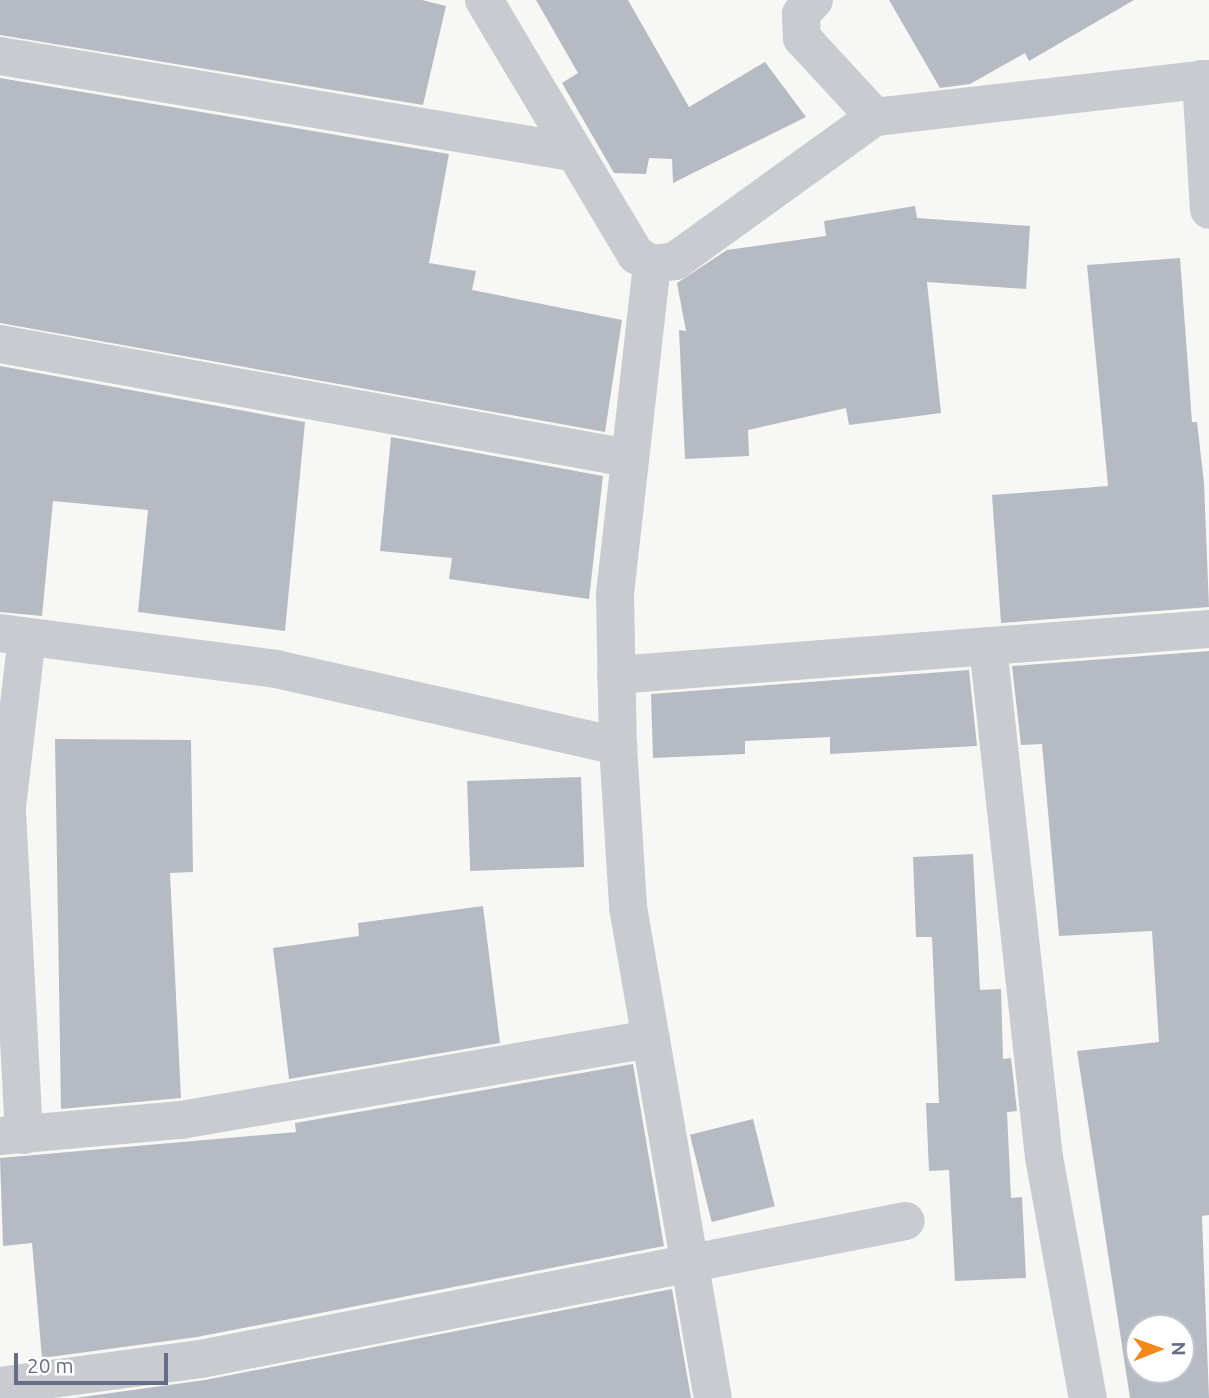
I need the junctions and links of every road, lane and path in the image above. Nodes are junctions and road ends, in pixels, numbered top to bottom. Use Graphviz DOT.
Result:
graph roads {
  1 [pos="484,0"];
  2 [pos="814,0"];
  3 [pos="0,56"];
  4 [pos="1205,79"];
  5 [pos="875,117"];
  6 [pos="571,152"];
  7 [pos="1209,210"];
  8 [pos="652,264"];
  9 [pos="0,344"];
  10 [pos="628,458"];
  11 [pos="1209,629"];
  12 [pos="14,635"];
  13 [pos="988,646"];
  14 [pos="616,675"];
  15 [pos="618,746"];
  16 [pos="651,1039"];
  17 [pos="12,1135"];
  18 [pos="906,1221"];
  19 [pos="689,1266"];
  20 [pos="0,1386"];
  21 [pos="713,1398"];
  22 [pos="1088,1398"];
  1 -- 6 [label="street"];
  2 -- 5 [label="street"];
  3 -- 6 [label="street"];
  4 -- 5 [label="street"];
  4 -- 7 [label="street"];
  5 -- 8 [label="street"];
  6 -- 8 [label="street"];
  8 -- 10 [label="street"];
  9 -- 10 [label="street"];
  10 -- 14 [label="street"];
  11 -- 13 [label="street"];
  12 -- 15 [label="street"];
  12 -- 17 [label="street"];
  13 -- 14 [label="street"];
  13 -- 22 [label="street"];
  14 -- 15 [label="street"];
  15 -- 16 [label="street"];
  16 -- 17 [label="street"];
  16 -- 19 [label="street"];
  18 -- 19 [label="street"];
  19 -- 20 [label="street"];
  19 -- 21 [label="street"];
}
